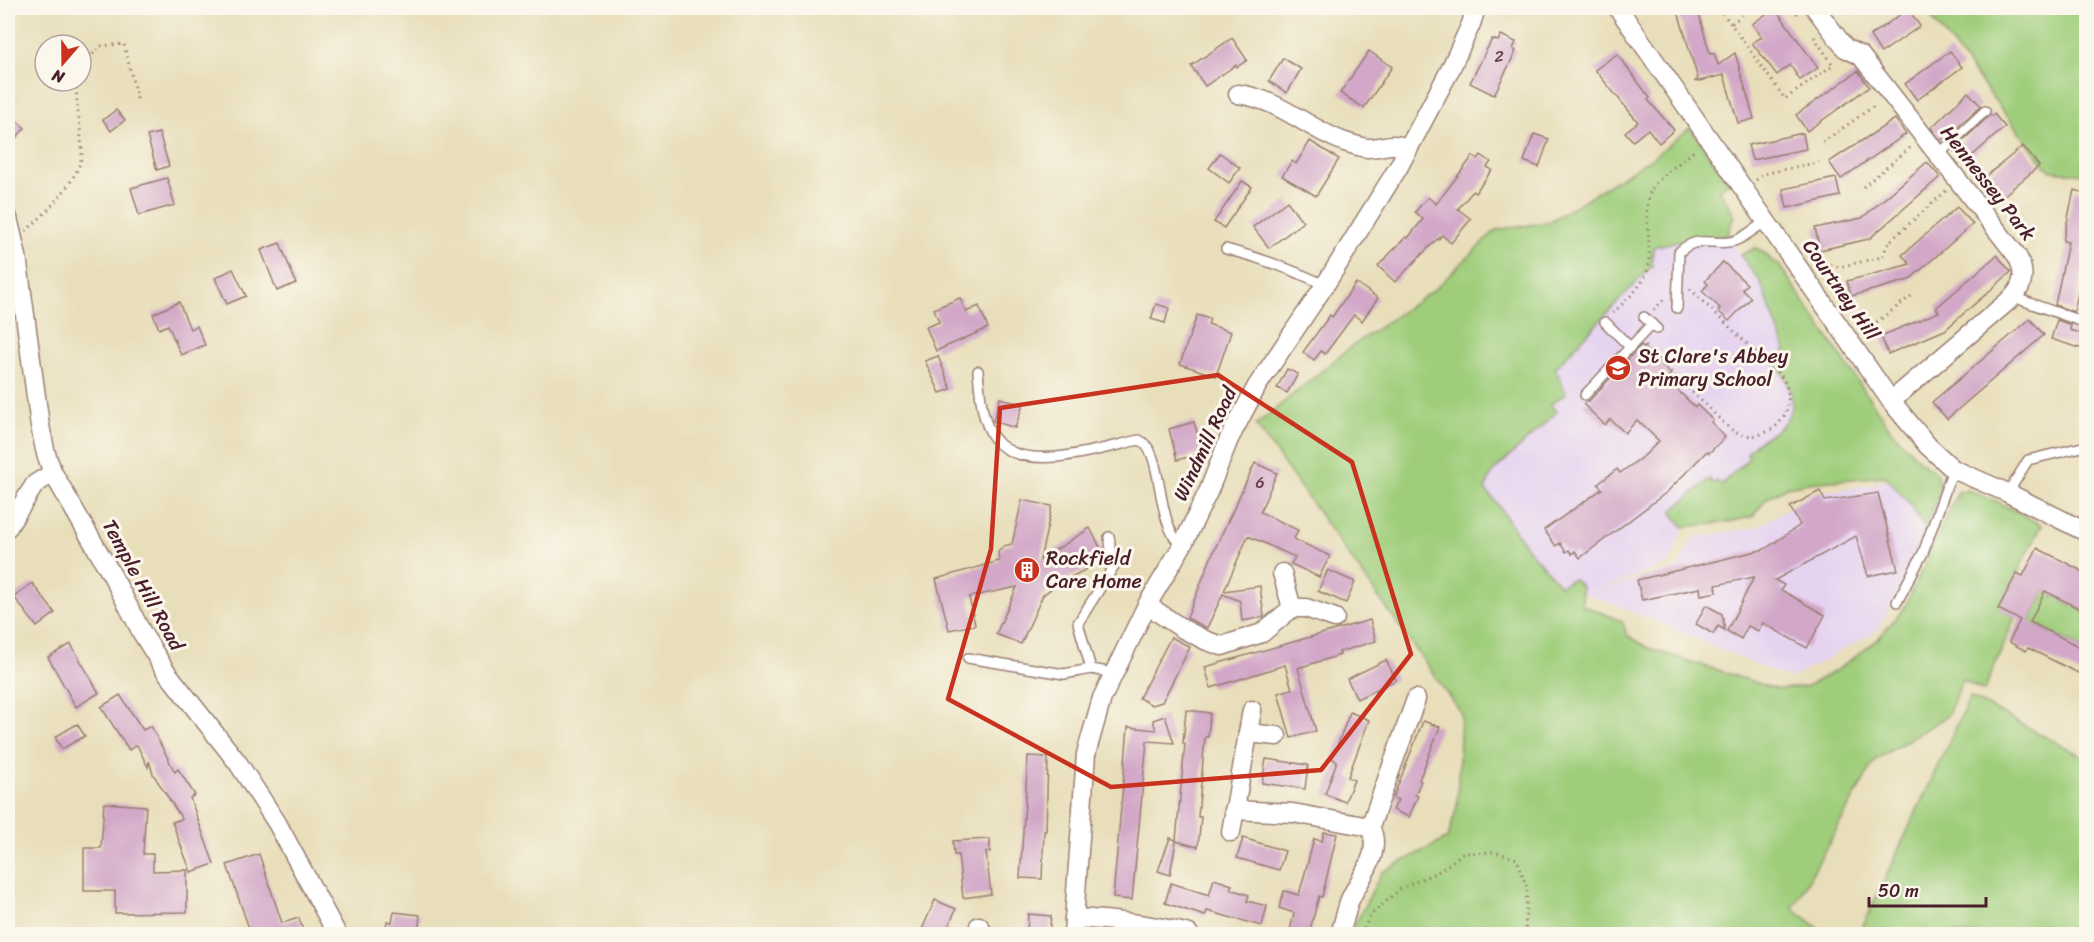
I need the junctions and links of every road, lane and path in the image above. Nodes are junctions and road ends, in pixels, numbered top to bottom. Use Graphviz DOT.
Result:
graph roads {
  1 [pos="1476,8"];
  2 [pos="1618,8"];
  3 [pos="1719,8"];
  4 [pos="1752,8"];
  5 [pos="1793,8"];
  6 [pos="1850,8"];
  7 [pos="1808,12"];
  8 [pos="1842,13"];
  9 [pos="1731,24"];
  10 [pos="1807,27"];
  11 [pos="93,54"];
  12 [pos="76,93"];
  13 [pos="1238,94"];
  14 [pos="1883,100"];
  15 [pos="138,103"];
  16 [pos="1985,111"];
  17 [pos="1710,138"];
  18 [pos="1824,142"];
  19 [pos="1916,143"];
  20 [pos="1408,148"];
  21 [pos="1938,155"];
  22 [pos="1819,162"];
  23 [pos="1754,181"];
  24 [pos="1863,188"];
  25 [pos="1946,191"];
  26 [pos="8,218"];
  27 [pos="1766,220"];
  28 [pos="14,243"];
  29 [pos="1226,249"];
  30 [pos="1819,274"];
  31 [pos="1325,285"];
  32 [pos="1690,289"];
  33 [pos="1667,290"];
  34 [pos="1914,294"];
  35 [pos="2013,297"];
  36 [pos="1677,308"];
  37 [pos="1648,315"];
  38 [pos="1608,319"];
  39 [pos="2086,322"];
  40 [pos="1860,334"];
  41 [pos="1644,345"];
  42 [pos="1630,346"];
  43 [pos="978,371"];
  44 [pos="1585,395"];
  45 [pos="1891,401"];
  46 [pos="2086,446"];
  47 [pos="1953,469"];
  48 [pos="53,473"];
  49 [pos="2008,493"];
  50 [pos="8,527"];
  51 [pos="2086,532"];
  52 [pos="1109,537"];
  53 [pos="1182,546"];
  54 [pos="1282,573"];
  55 [pos="1897,602"];
  56 [pos="1147,605"];
  57 [pos="1292,608"];
  58 [pos="1335,618"];
  59 [pos="968,658"];
  60 [pos="1091,669"];
  61 [pos="1114,673"];
  62 [pos="1416,699"];
  63 [pos="1252,710"];
  64 [pos="1248,733"];
  65 [pos="1277,735"];
  66 [pos="1234,810"];
  67 [pos="1370,828"];
  68 [pos="1231,831"];
  69 [pos="1073,926"];
  70 [pos="337,934"];
  71 [pos="1189,934"];
  72 [pos="1340,934"];
  73 [pos="1361,934"];
  74 [pos="1525,934"];
  1 -- 20 [label="street, Windmill Road"];
  2 -- 17 [label="street, Courtney Hill"];
  3 -- 9 [label="path"];
  4 -- 9 [label="path"];
  5 -- 7 [label="path"];
  6 -- 8 [label="path"];
  7 -- 21 [label="street, Hennessey Park"];
  9 -- 10 [label="path"];
  11 -- 15 [label="path"];
  12 -- 28 [label="path"];
  13 -- 20 [label="street"];
  14 -- 18 [label="path"];
  16 -- 21 [label="lane"];
  17 -- 27 [label="street, Courtney Hill"];
  17 -- 38 [label="path"];
  19 -- 24 [label="path"];
  20 -- 31 [label="street, Windmill Road"];
  21 -- 35 [label="street, Hennessey Park"];
  22 -- 23 [label="path"];
  25 -- 30 [label="path"];
  26 -- 28 [label="street, Temple Hill Road"];
  27 -- 36 [label="lane"];
  27 -- 45 [label="street, Courtney Hill"];
  28 -- 48 [label="street, Temple Hill Road"];
  29 -- 31 [label="lane"];
  31 -- 53 [label="street, Windmill Road"];
  32 -- 41 [label="path"];
  33 -- 37 [label="path"];
  34 -- 40 [label="path"];
  35 -- 39 [label="lane"];
  35 -- 45 [label="street, Hennessey Park"];
  37 -- 42 [label="lane"];
  38 -- 42 [label="lane"];
  42 -- 44 [label="lane"];
  43 -- 53 [label="lane"];
  45 -- 47 [label="street, Courtney Hill"];
  46 -- 49 [label="lane"];
  47 -- 49 [label="street, Courtney Hill"];
  47 -- 55 [label="lane"];
  48 -- 50 [label="street"];
  48 -- 70 [label="street, Temple Hill Road"];
  49 -- 51 [label="street, Courtney Hill"];
  52 -- 60 [label="lane"];
  53 -- 56 [label="street, Windmill Road"];
  54 -- 57 [label="street"];
  56 -- 57 [label="street"];
  56 -- 61 [label="street, Windmill Road"];
  57 -- 58 [label="street"];
  59 -- 60 [label="lane"];
  60 -- 61 [label="lane"];
  61 -- 69 [label="street, Windmill Road"];
  62 -- 67 [label="street"];
  63 -- 64 [label="street"];
  64 -- 65 [label="street"];
  64 -- 66 [label="street"];
  66 -- 67 [label="street"];
  66 -- 68 [label="street"];
  67 -- 72 [label="street"];
  69 -- 71 [label="street"];
  73 -- 74 [label="path"];
}
